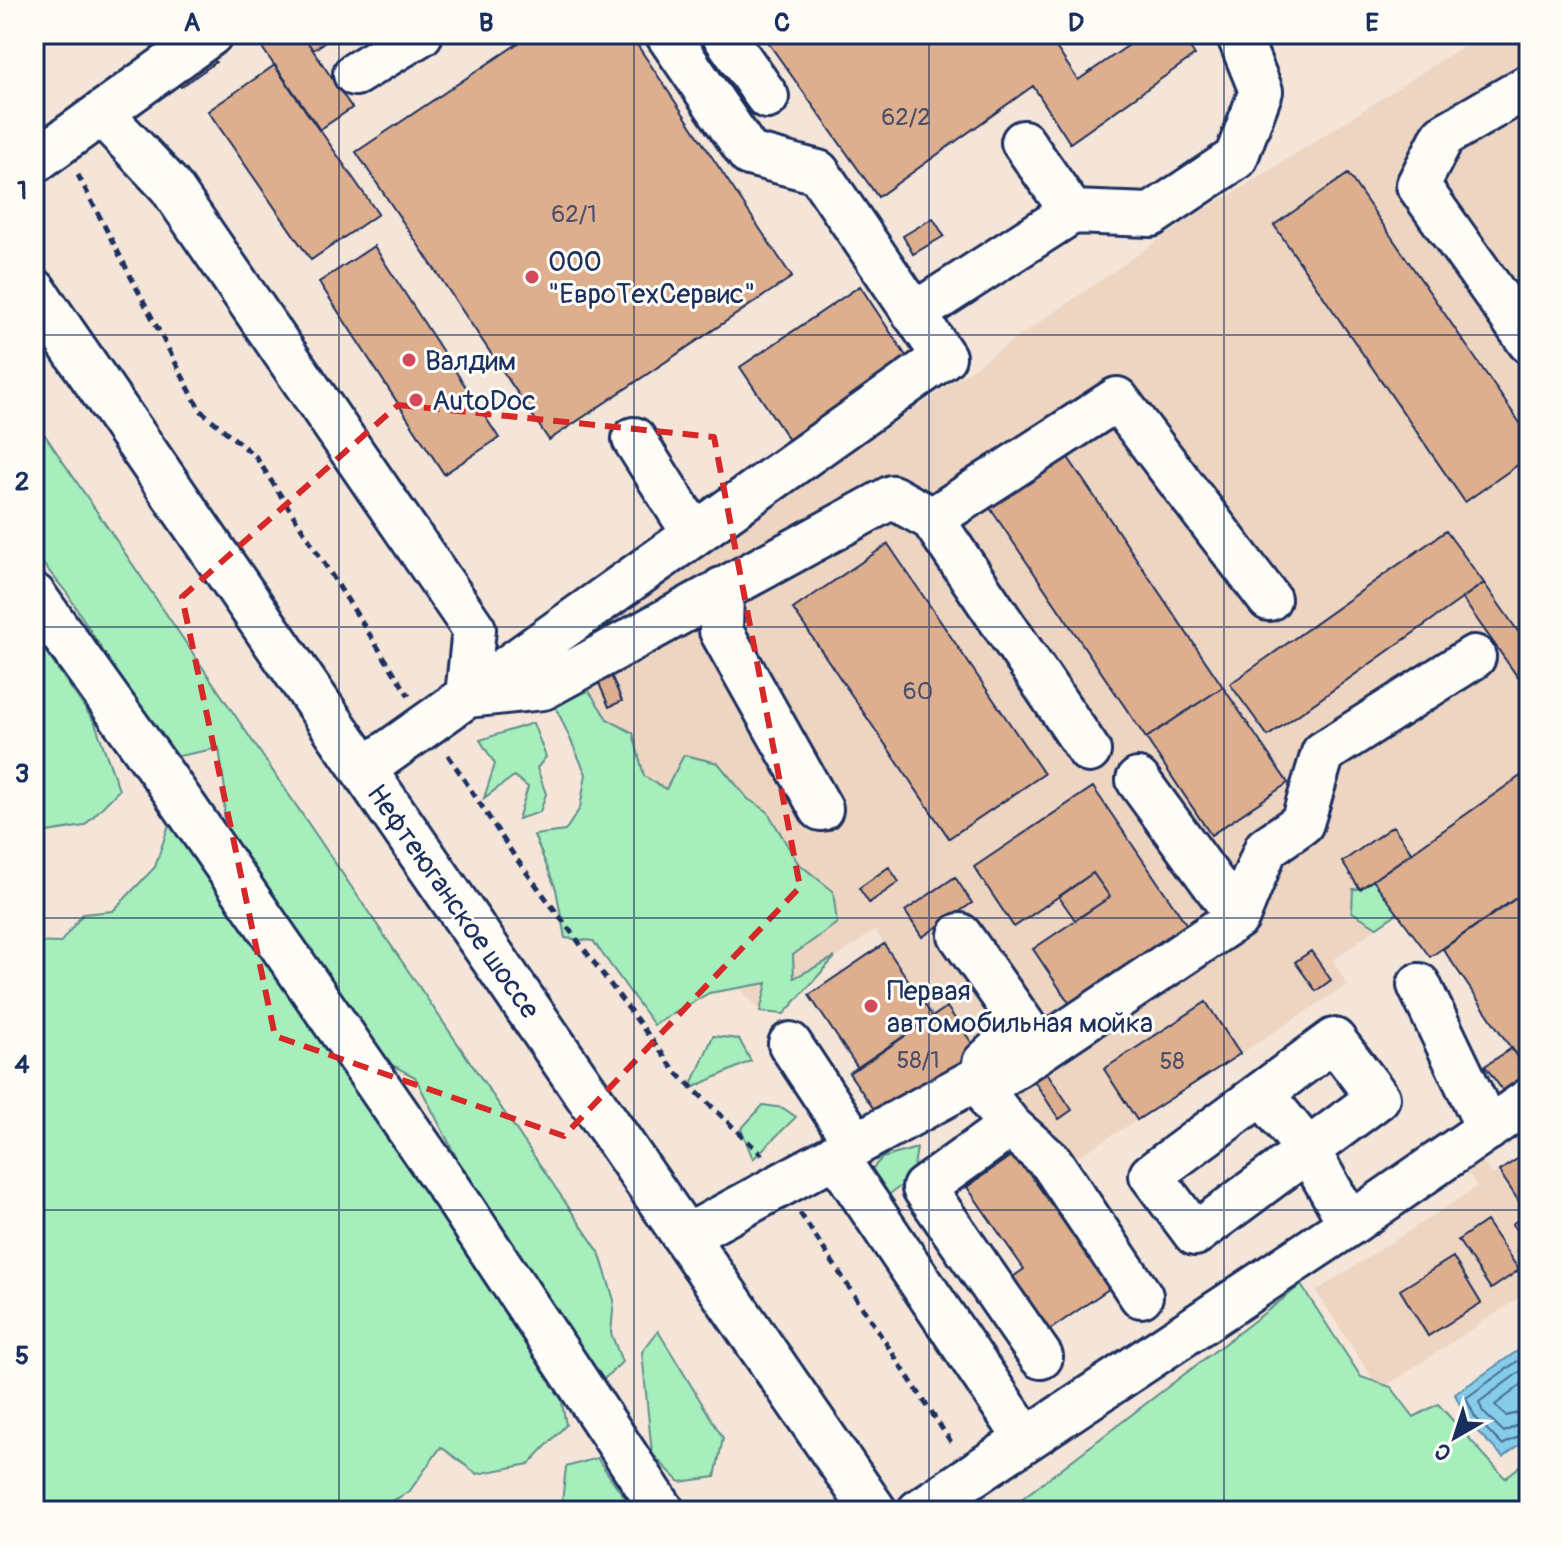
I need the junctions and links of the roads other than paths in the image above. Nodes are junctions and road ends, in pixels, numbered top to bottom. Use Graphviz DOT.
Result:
graph roads {
  1 [pos="211,34"];
  2 [pos="421,34"];
  3 [pos="667,34"];
  4 [pos="723,34"];
  5 [pos="1238,34"];
  6 [pos="355,74"];
  7 [pos="1529,86"];
  8 [pos="767,97"];
  9 [pos="102,114"];
  10 [pos="1023,142"];
  11 [pos="48,152"];
  12 [pos="1072,212"];
  13 [pos="34,291"];
  14 [pos="914,314"];
  15 [pos="1529,342"];
  16 [pos="634,439"];
  17 [pos="932,519"];
  18 [pos="694,534"];
  19 [pos="722,589"];
  20 [pos="34,595"];
  21 [pos="1269,599"];
  22 [pos="1474,657"];
  23 [pos="467,696"];
  24 [pos="1089,751"];
  25 [pos="363,770"];
  26 [pos="1138,780"];
  27 [pos="821,809"];
  28 [pos="1238,917"];
  29 [pos="960,935"];
  30 [pos="1419,985"];
  31 [pos="790,1044"];
  32 [pos="973,1081"];
  33 [pos="1262,1094"];
  34 [pos="1514,1122"];
  35 [pos="1010,1126"];
  36 [pos="846,1150"];
  37 [pos="1308,1150"];
  38 [pos="1350,1224"];
  39 [pos="685,1237"];
  40 [pos="1141,1296"];
  41 [pos="1041,1357"];
  42 [pos="1026,1439"];
  43 [pos="663,1511"];
  44 [pos="874,1511"];
  45 [pos="919,1511"];
  1 -- 9 [label="lane"];
  2 -- 6 [label="lane"];
  3 -- 14 [label="lane"];
  4 -- 8 [label="lane"];
  5 -- 12 [label="lane"];
  7 -- 15 [label="lane"];
  9 -- 11 [label="lane"];
  9 -- 23 [label="lane"];
  10 -- 12 [label="lane"];
  12 -- 14 [label="lane"];
  13 -- 25 [label="main road, Нефтеюганское шоссе"];
  14 -- 18 [label="lane"];
  16 -- 18 [label="lane"];
  17 -- 19 [label="lane"];
  17 -- 21 [label="lane"];
  17 -- 24 [label="lane"];
  18 -- 23 [label="lane"];
  19 -- 23 [label="lane"];
  19 -- 27 [label="lane"];
  20 -- 43 [label="lane"];
  22 -- 28 [label="lane"];
  23 -- 25 [label="lane"];
  25 -- 39 [label="main road, Нефтеюганское шоссе"];
  26 -- 28 [label="lane"];
  28 -- 32 [label="lane"];
  29 -- 32 [label="lane"];
  30 -- 34 [label="lane"];
  31 -- 36 [label="lane"];
  32 -- 35 [label="lane"];
  32 -- 36 [label="lane"];
  33 -- 37 [label="lane"];
  33 -- 37 [label="lane"];
  33 -- 37 [label="lane"];
  34 -- 38 [label="lane"];
  35 -- 40 [label="lane"];
  35 -- 41 [label="lane"];
  36 -- 39 [label="lane"];
  36 -- 42 [label="lane"];
  37 -- 38 [label="lane"];
  38 -- 42 [label="lane"];
  39 -- 44 [label="main road, Нефтеюганское шоссе"];
  42 -- 45 [label="lane"];
}
